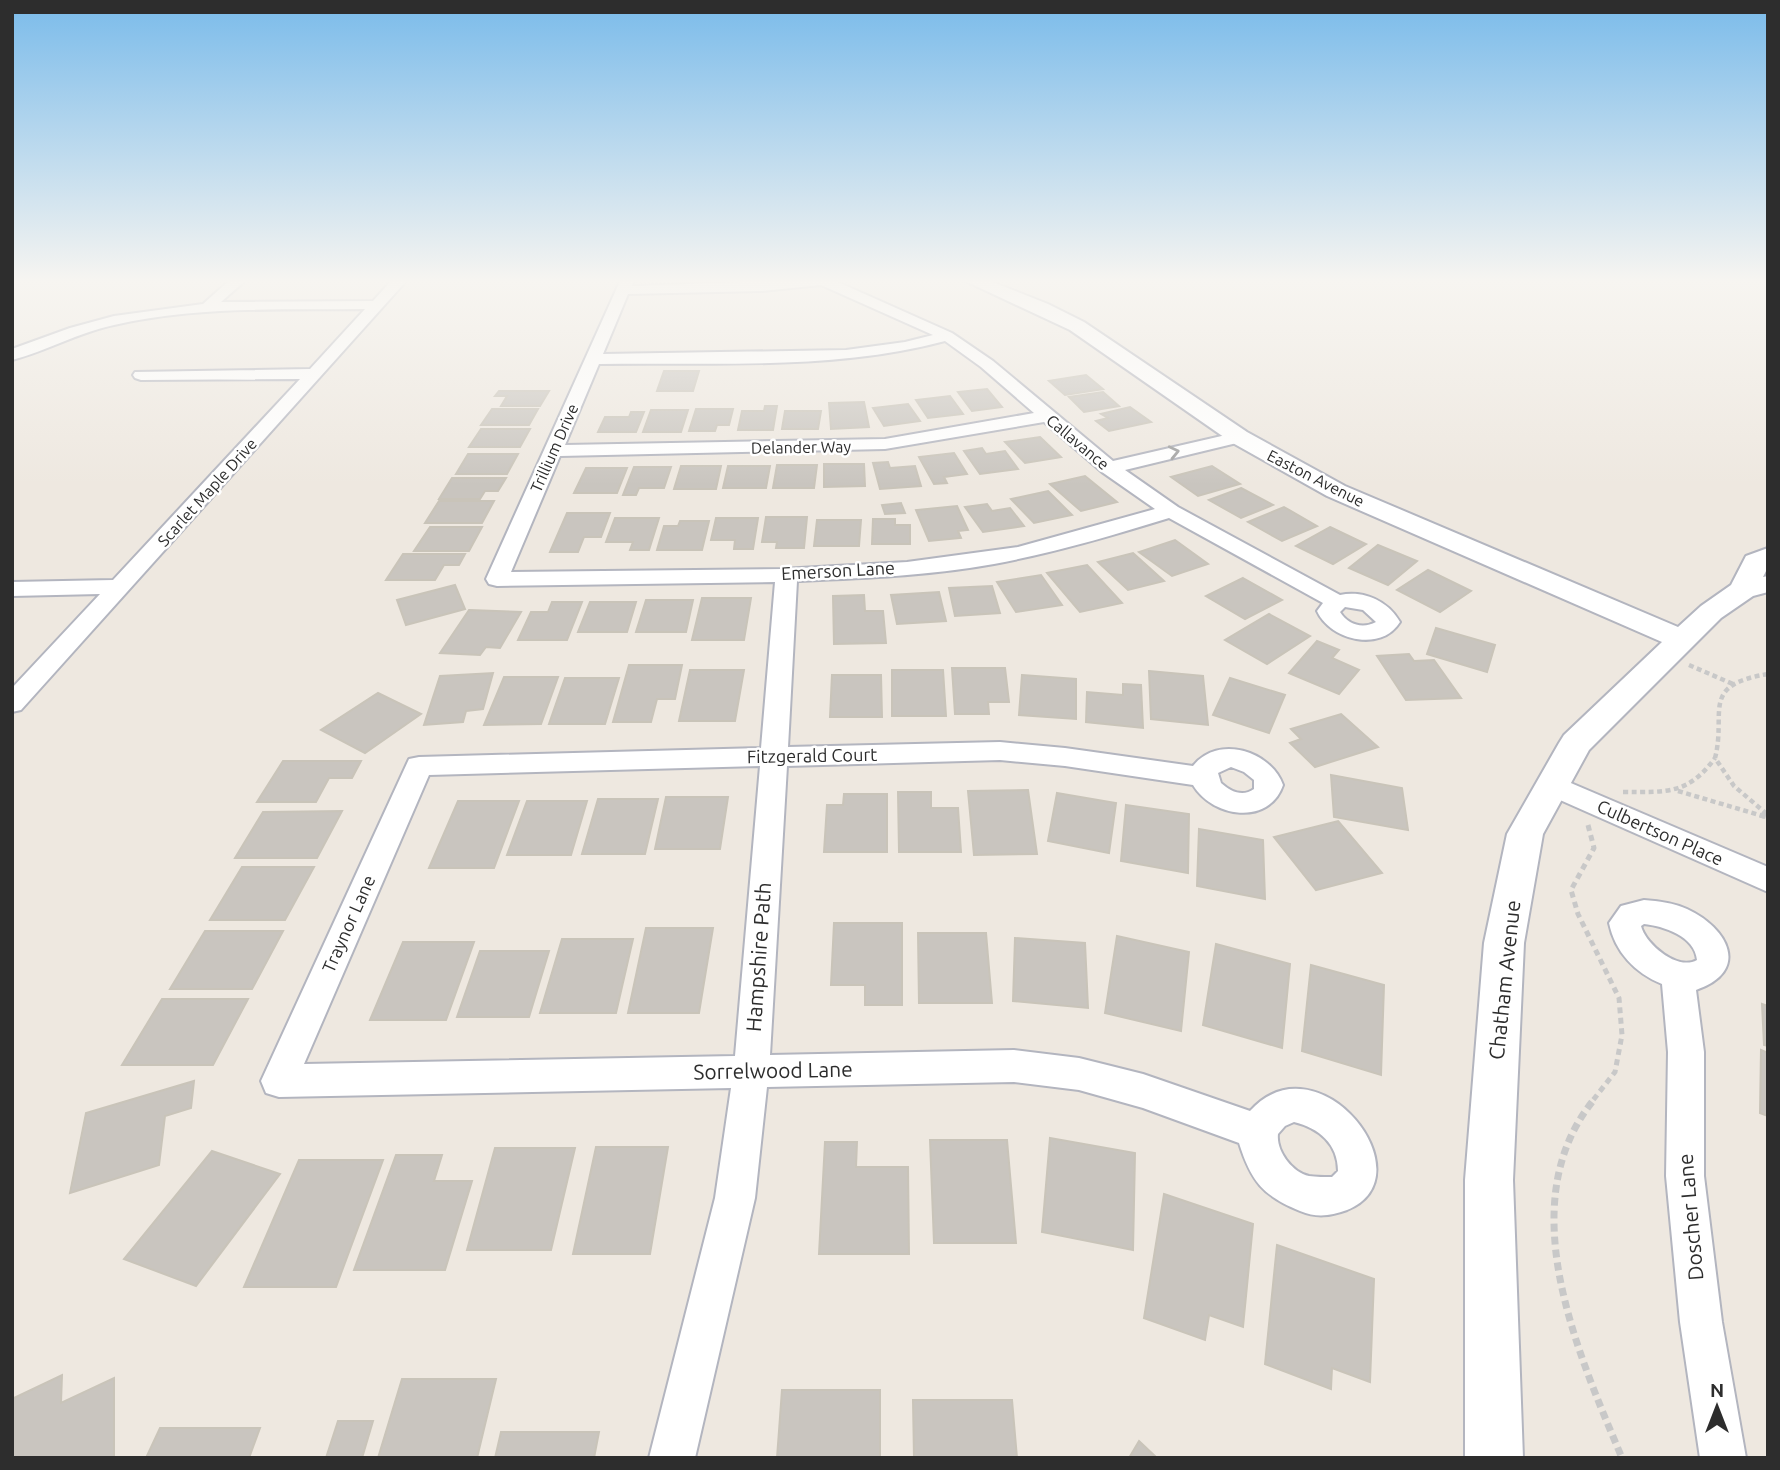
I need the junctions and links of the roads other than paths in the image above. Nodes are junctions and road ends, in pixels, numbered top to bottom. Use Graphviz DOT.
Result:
graph roads {
  1 [pos="30,348"];
  2 [pos="336,348"];
  3 [pos="598,348"];
  4 [pos="901,348"];
  5 [pos="964,348"];
  6 [pos="1108,348"];
  7 [pos="12,355"];
  8 [pos="593,359"];
  9 [pos="312,374"];
  10 [pos="141,375"];
  11 [pos="1048,416"];
  12 [pos="1231,432"];
  13 [pos="553,451"];
  14 [pos="1093,455"];
  15 [pos="1109,468"];
  16 [pos="1171,510"];
  17 [pos="1768,556"];
  18 [pos="788,574"];
  19 [pos="497,579"];
  20 [pos="120,587"];
  21 [pos="1755,587"];
  22 [pos="12,589"];
  23 [pos="1337,602"];
  24 [pos="1675,648"];
  25 [pos="12,704"];
  26 [pos="772,757"];
  27 [pos="419,766"];
  28 [pos="1204,777"];
  29 [pos="1552,785"];
  30 [pos="1768,880"];
  31 [pos="1678,974"];
  32 [pos="751,1071"];
  33 [pos="279,1081"];
  34 [pos="1258,1132"];
  35 [pos="672,1458"];
  36 [pos="1494,1458"];
  37 [pos="1723,1458"];
  1 -- 7 [label="street"];
  2 -- 9 [label="street, Scarlet Maple Drive"];
  3 -- 8 [label="street, Trillium Drive"];
  4 -- 8 [label="street"];
  5 -- 11 [label="street, Callavance"];
  6 -- 12 [label="street, Easton Avenue"];
  8 -- 13 [label="street, Trillium Drive"];
  9 -- 10 [label="street"];
  9 -- 20 [label="street, Scarlet Maple Drive"];
  11 -- 13 [label="street, Delander Way"];
  11 -- 14 [label="street, Callavance"];
  12 -- 14 [label="street"];
  15 -- 12 [label="street, one-way"];
  12 -- 24 [label="street, Easton Avenue"];
  13 -- 19 [label="street, Trillium Drive"];
  14 -- 15 [label="street, Callavance"];
  15 -- 16 [label="street, Callavance"];
  16 -- 18 [label="street, Emerson Lane"];
  16 -- 23 [label="street, Callavance"];
  17 -- 21 [label="street, Chatham Avenue"];
  18 -- 19 [label="street, Emerson Lane"];
  18 -- 26 [label="street, Hampshire Path"];
  20 -- 22 [label="street"];
  20 -- 25 [label="street, Scarlet Maple Drive"];
  21 -- 24 [label="street, Chatham Avenue"];
  24 -- 29 [label="street, Chatham Avenue"];
  26 -- 27 [label="street, Fitzgerald Court"];
  26 -- 28 [label="street, Fitzgerald Court"];
  26 -- 32 [label="street, Hampshire Path"];
  27 -- 33 [label="street, Traynor Lane"];
  29 -- 30 [label="street, Culbertson Place"];
  29 -- 36 [label="street, Chatham Avenue"];
  31 -- 37 [label="street, Doscher Lane"];
  32 -- 33 [label="street, Sorrelwood Lane"];
  32 -- 34 [label="street, Sorrelwood Lane"];
  32 -- 35 [label="street, Hampshire Path"];
}
